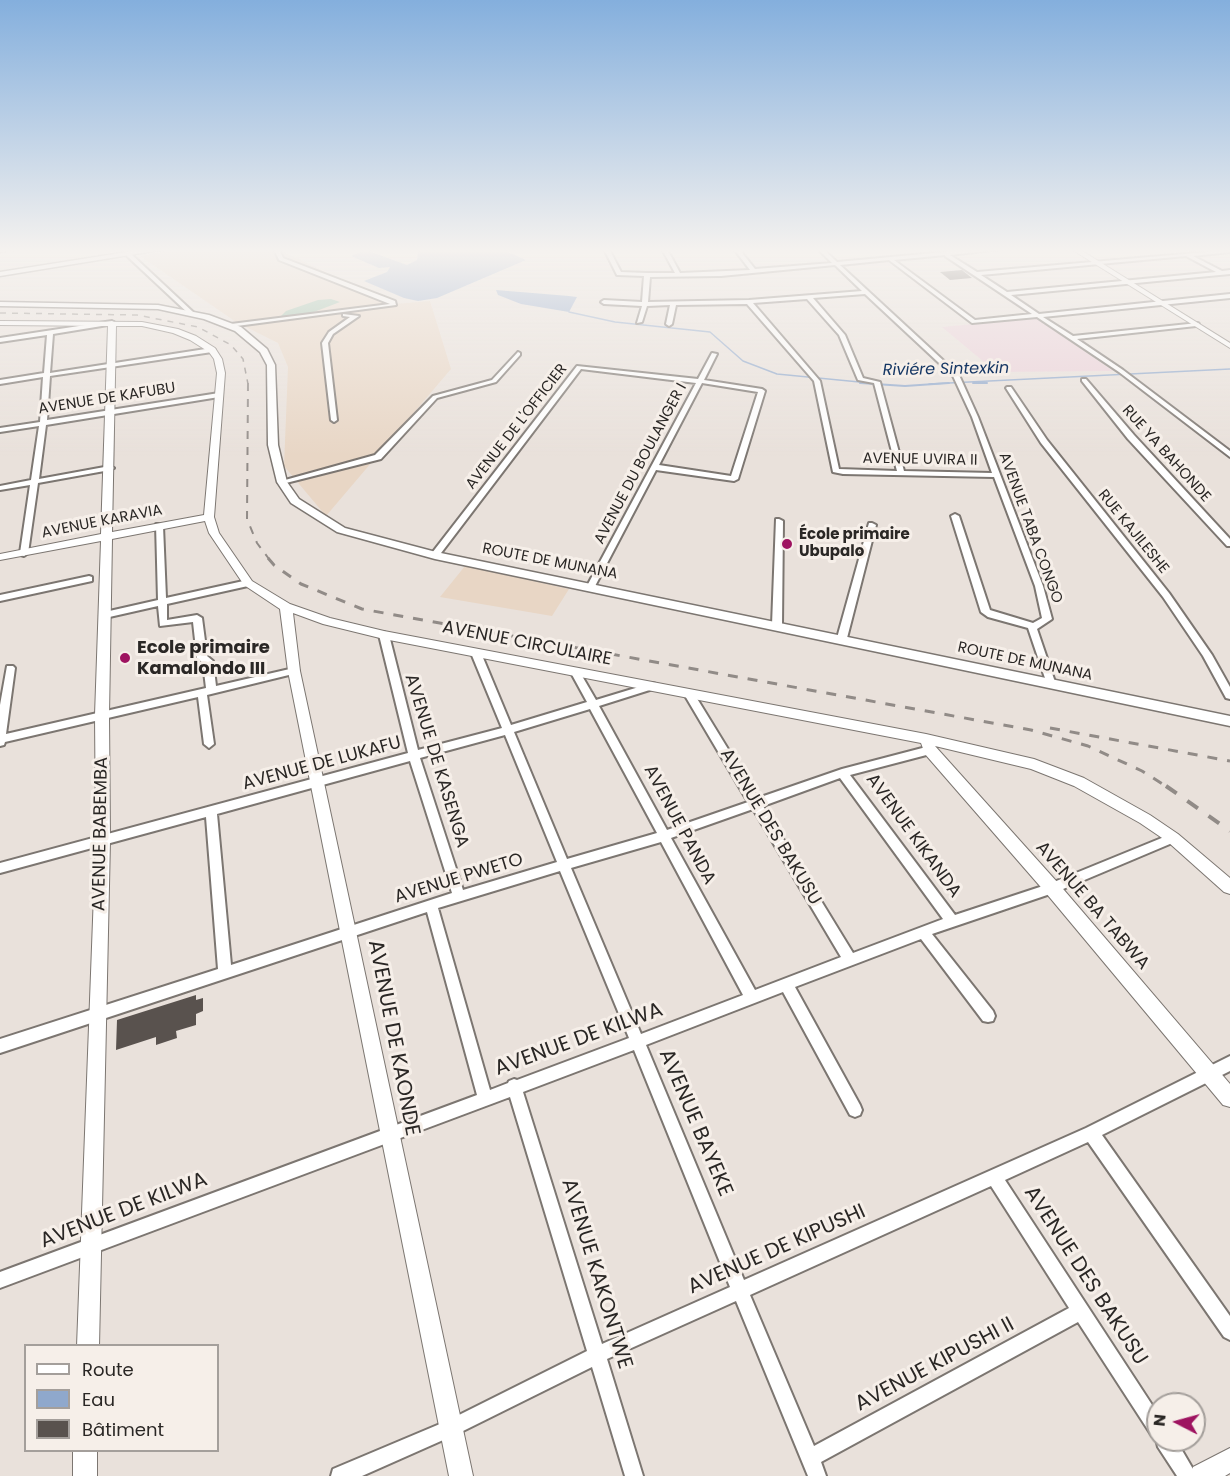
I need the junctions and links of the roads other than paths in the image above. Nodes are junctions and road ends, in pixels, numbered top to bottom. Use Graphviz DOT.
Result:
graph roads {
  1 [pos="205,318"];
  2 [pos="304,318"];
  3 [pos="321,318"];
  4 [pos="355,318"];
  5 [pos="640,318"];
  6 [pos="671,318"];
  7 [pos="763,318"];
  8 [pos="827,318"];
  9 [pos="893,318"];
  10 [pos="970,318"];
  11 [pos="1012,318"];
  12 [pos="1042,318"];
  13 [pos="1186,318"];
  14 [pos="639,322"];
  15 [pos="0,323"];
  16 [pos="112,323"];
  17 [pos="669,324"];
  18 [pos="1196,324"];
  19 [pos="234,328"];
  20 [pos="50,332"];
  21 [pos="1072,338"];
  22 [pos="0,340"];
  23 [pos="1230,346"];
  24 [pos="212,350"];
  25 [pos="518,354"];
  26 [pos="714,354"];
  27 [pos="111,366"];
  28 [pos="45,375"];
  29 [pos="1084,380"];
  30 [pos="699,381"];
  31 [pos="0,382"];
  32 [pos="1009,388"];
  33 [pos="219,395"];
  34 [pos="110,412"];
  35 [pos="334,420"];
  36 [pos="43,423"];
  37 [pos="0,430"];
  38 [pos="1221,448"];
  39 [pos="1230,448"];
  40 [pos="1230,455"];
  41 [pos="654,467"];
  42 [pos="110,468"];
  43 [pos="901,472"];
  44 [pos="995,475"];
  45 [pos="33,482"];
  46 [pos="282,482"];
  47 [pos="0,488"];
  48 [pos="955,516"];
  49 [pos="209,517"];
  50 [pos="779,521"];
  51 [pos="872,525"];
  52 [pos="159,526"];
  53 [pos="107,537"];
  54 [pos="1230,544"];
  55 [pos="24,553"];
  56 [pos="435,555"];
  57 [pos="0,557"];
  58 [pos="89,579"];
  59 [pos="248,583"];
  60 [pos="591,586"];
  61 [pos="0,598"];
  62 [pos="162,601"];
  63 [pos="286,607"];
  64 [pos="105,615"];
  65 [pos="777,625"];
  66 [pos="1032,626"];
  67 [pos="384,635"];
  68 [pos="842,638"];
  69 [pos="476,653"];
  70 [pos="10,668"];
  71 [pos="294,671"];
  72 [pos="575,671"];
  73 [pos="1050,682"];
  74 [pos="652,686"];
  75 [pos="206,691"];
  76 [pos="689,694"];
  77 [pos="1230,696"];
  78 [pos="594,705"];
  79 [pos="102,715"];
  80 [pos="1230,721"];
  81 [pos="508,730"];
  82 [pos="0,740"];
  83 [pos="209,744"];
  84 [pos="928,745"];
  85 [pos="414,755"];
  86 [pos="842,773"];
  87 [pos="318,781"];
  88 [pos="755,803"];
  89 [pos="211,812"];
  90 [pos="664,836"];
  91 [pos="1173,838"];
  92 [pos="103,840"];
  93 [pos="564,866"];
  94 [pos="0,868"];
  95 [pos="1230,887"];
  96 [pos="1052,888"];
  97 [pos="459,896"];
  98 [pos="431,905"];
  99 [pos="952,921"];
  100 [pos="349,932"];
  101 [pos="923,932"];
  102 [pos="850,960"];
  103 [pos="225,973"];
  104 [pos="786,984"];
  105 [pos="751,997"];
  106 [pos="96,1015"];
  107 [pos="988,1016"];
  108 [pos="638,1042"];
  109 [pos="0,1046"];
  110 [pos="1230,1063"];
  111 [pos="1208,1072"];
  112 [pos="514,1086"];
  113 [pos="485,1097"];
  114 [pos="1230,1098"];
  115 [pos="855,1110"];
  116 [pos="1091,1133"];
  117 [pos="389,1134"];
  118 [pos="994,1177"];
  119 [pos="90,1246"];
  120 [pos="0,1280"];
  121 [pos="742,1291"];
  122 [pos="1080,1312"];
  123 [pos="1230,1331"];
  124 [pos="88,1344"];
  125 [pos="597,1355"];
  126 [pos="1146,1412"];
  127 [pos="453,1427"];
  128 [pos="86,1452"];
  129 [pos="1173,1452"];
  130 [pos="810,1458"];
  131 [pos="1230,1460"];
  132 [pos="85,1476"];
  133 [pos="340,1476"];
  134 [pos="461,1476"];
  135 [pos="634,1476"];
  136 [pos="817,1476"];
  137 [pos="1188,1476"];
  138 [pos="1202,1476"];
  1 -- 19 [label="main road, ROUTE DE MUNANA"];
  2 -- 19 [label="street"];
  3 -- 19 [label="street"];
  4 -- 35 [label="street"];
  5 -- 14 [label="street"];
  6 -- 17 [label="street"];
  7 -- 43 [label="street, AVENUE UVIRA II"];
  8 -- 43 [label="street"];
  9 -- 44 [label="street, AVENUE TABA CONGO"];
  10 -- 11 [label="street"];
  12 -- 21 [label="street"];
  13 -- 18 [label="street"];
  15 -- 16 [label="street"];
  16 -- 20 [label="street"];
  16 -- 24 [label="street"];
  16 -- 27 [label="street, AVENUE BABEMBA"];
  18 -- 21 [label="street"];
  18 -- 23 [label="street"];
  19 -- 46 [label="main road, ROUTE DE MUNANA"];
  20 -- 22 [label="street"];
  20 -- 28 [label="street"];
  21 -- 38 [label="street"];
  24 -- 27 [label="street"];
  24 -- 33 [label="street, AVENUE CIRCULAIRE"];
  25 -- 46 [label="street"];
  26 -- 30 [label="street, AVENUE DU BOULANGER I"];
  27 -- 28 [label="street"];
  27 -- 34 [label="street, AVENUE BABEMBA"];
  28 -- 31 [label="street"];
  28 -- 36 [label="street"];
  29 -- 54 [label="street, RUE YA BAHONDE"];
  30 -- 41 [label="street, AVENUE DU BOULANGER I"];
  30 -- 41 [label="street, AVENUE DE L'OFFICIER"];
  30 -- 56 [label="street, AVENUE DE L'OFFICIER"];
  32 -- 77 [label="street, RUE KAJILESHE"];
  33 -- 34 [label="street, AVENUE DE KAFUBU"];
  33 -- 49 [label="street, AVENUE CIRCULAIRE"];
  34 -- 36 [label="street, AVENUE DE KAFUBU"];
  34 -- 42 [label="street, AVENUE BABEMBA"];
  36 -- 37 [label="street, AVENUE DE KAFUBU"];
  36 -- 45 [label="street"];
  38 -- 39 [label="street"];
  38 -- 40 [label="street"];
  41 -- 60 [label="street, AVENUE DU BOULANGER I"];
  42 -- 45 [label="street"];
  42 -- 53 [label="street, AVENUE BABEMBA"];
  43 -- 44 [label="street, AVENUE UVIRA II"];
  44 -- 66 [label="street, AVENUE TABA CONGO"];
  45 -- 47 [label="street"];
  45 -- 55 [label="street"];
  46 -- 56 [label="main road, ROUTE DE MUNANA"];
  48 -- 66 [label="street"];
  49 -- 52 [label="street, AVENUE KARAVIA"];
  49 -- 59 [label="street, AVENUE CIRCULAIRE"];
  50 -- 65 [label="street"];
  51 -- 68 [label="street"];
  52 -- 53 [label="street, AVENUE KARAVIA"];
  52 -- 62 [label="street"];
  53 -- 55 [label="street, AVENUE KARAVIA"];
  53 -- 64 [label="street, AVENUE BABEMBA"];
  55 -- 57 [label="street, AVENUE KARAVIA"];
  56 -- 60 [label="main road, ROUTE DE MUNANA"];
  58 -- 61 [label="street"];
  59 -- 62 [label="street"];
  59 -- 63 [label="street, AVENUE CIRCULAIRE"];
  60 -- 65 [label="main road, ROUTE DE MUNANA"];
  62 -- 64 [label="street"];
  62 -- 75 [label="street"];
  63 -- 67 [label="street, AVENUE CIRCULAIRE"];
  63 -- 71 [label="street, AVENUE DE KAONDE"];
  64 -- 79 [label="street, AVENUE BABEMBA"];
  65 -- 68 [label="main road, ROUTE DE MUNANA"];
  66 -- 73 [label="street, AVENUE TABA CONGO"];
  67 -- 69 [label="street, AVENUE CIRCULAIRE"];
  67 -- 85 [label="street, AVENUE DE KASENGA"];
  68 -- 73 [label="main road, ROUTE DE MUNANA"];
  69 -- 72 [label="street, AVENUE CIRCULAIRE"];
  69 -- 81 [label="street, AVENUE BAYEKE"];
  70 -- 82 [label="street"];
  71 -- 75 [label="street"];
  71 -- 87 [label="street, AVENUE DE KAONDE"];
  72 -- 74 [label="street, AVENUE CIRCULAIRE"];
  72 -- 78 [label="street, AVENUE PANDA"];
  73 -- 80 [label="main road, ROUTE DE MUNANA"];
  74 -- 76 [label="street, AVENUE CIRCULAIRE"];
  74 -- 78 [label="street, AVENUE DE LUKAFU"];
  75 -- 79 [label="street"];
  75 -- 83 [label="street"];
  76 -- 84 [label="street, AVENUE CIRCULAIRE"];
  76 -- 88 [label="street, AVENUE DES BAKUSU"];
  78 -- 81 [label="street, AVENUE DE LUKAFU"];
  78 -- 90 [label="street, AVENUE PANDA"];
  79 -- 82 [label="street"];
  79 -- 92 [label="street, AVENUE BABEMBA"];
  81 -- 85 [label="street, AVENUE DE LUKAFU"];
  81 -- 93 [label="street, AVENUE BAYEKE"];
  84 -- 86 [label="street, AVENUE PWETO"];
  84 -- 91 [label="street, AVENUE CIRCULAIRE"];
  84 -- 96 [label="street, AVENUE BA TABWA"];
  85 -- 87 [label="street, AVENUE DE LUKAFU"];
  85 -- 97 [label="street, AVENUE DE KASENGA"];
  86 -- 88 [label="street, AVENUE PWETO"];
  86 -- 99 [label="street, AVENUE KIKANDA"];
  87 -- 89 [label="street, AVENUE DE LUKAFU"];
  87 -- 100 [label="street, AVENUE DE KAONDE"];
  88 -- 90 [label="street, AVENUE PWETO"];
  88 -- 102 [label="street, AVENUE DES BAKUSU"];
  89 -- 92 [label="street, AVENUE DE LUKAFU"];
  89 -- 103 [label="street"];
  90 -- 93 [label="street, AVENUE PWETO"];
  90 -- 105 [label="street, AVENUE PANDA"];
  91 -- 95 [label="street, AVENUE CIRCULAIRE"];
  91 -- 96 [label="street, AVENUE DE KILWA"];
  92 -- 94 [label="street, AVENUE DE LUKAFU"];
  92 -- 106 [label="street, AVENUE BABEMBA"];
  93 -- 97 [label="street, AVENUE PWETO"];
  93 -- 108 [label="street, AVENUE BAYEKE"];
  96 -- 99 [label="street, AVENUE DE KILWA"];
  96 -- 111 [label="street, AVENUE BA TABWA"];
  97 -- 98 [label="street, AVENUE PWETO"];
  98 -- 100 [label="street, AVENUE PWETO"];
  98 -- 113 [label="street"];
  99 -- 101 [label="street, AVENUE DE KILWA"];
  100 -- 103 [label="street, AVENUE PWETO"];
  100 -- 117 [label="street, AVENUE DE KAONDE"];
  101 -- 102 [label="street, AVENUE DE KILWA"];
  101 -- 107 [label="street"];
  102 -- 104 [label="street, AVENUE DE KILWA"];
  103 -- 106 [label="street, AVENUE PWETO"];
  104 -- 105 [label="street, AVENUE DE KILWA"];
  104 -- 115 [label="street"];
  105 -- 108 [label="street, AVENUE DE KILWA"];
  106 -- 109 [label="street, AVENUE PWETO"];
  106 -- 119 [label="street, AVENUE BABEMBA"];
  108 -- 112 [label="street, AVENUE DE KILWA"];
  108 -- 121 [label="street, AVENUE BAYEKE"];
  110 -- 111 [label="street, AVENUE DE KIPUSHI"];
  111 -- 114 [label="street, AVENUE BA TABWA"];
  111 -- 116 [label="street, AVENUE DE KIPUSHI"];
  112 -- 113 [label="street, AVENUE DE KILWA"];
  112 -- 125 [label="street, AVENUE KAKONTWE"];
  113 -- 117 [label="street, AVENUE DE KILWA"];
  116 -- 118 [label="street, AVENUE DE KIPUSHI"];
  116 -- 123 [label="street"];
  117 -- 119 [label="street, AVENUE DE KILWA"];
  117 -- 127 [label="street, AVENUE DE KAONDE"];
  118 -- 121 [label="street, AVENUE DE KIPUSHI"];
  118 -- 122 [label="street, AVENUE DES BAKUSU"];
  119 -- 120 [label="street, AVENUE DE KILWA"];
  119 -- 124 [label="street, AVENUE BABEMBA"];
  121 -- 125 [label="street, AVENUE DE KIPUSHI"];
  121 -- 130 [label="street, AVENUE BAYEKE"];
  122 -- 126 [label="street, AVENUE DES BAKUSU"];
  122 -- 130 [label="street, AVENUE KIPUSHI II"];
  125 -- 127 [label="street, AVENUE DE KIPUSHI"];
  125 -- 135 [label="street, AVENUE KAKONTWE"];
  127 -- 133 [label="street, AVENUE DE KIPUSHI"];
  127 -- 134 [label="street, AVENUE DE KAONDE"];
  128 -- 132 [label="street"];
  129 -- 137 [label="street"];
  130 -- 136 [label="street, AVENUE BAYEKE"];
  131 -- 138 [label="street"];
}
